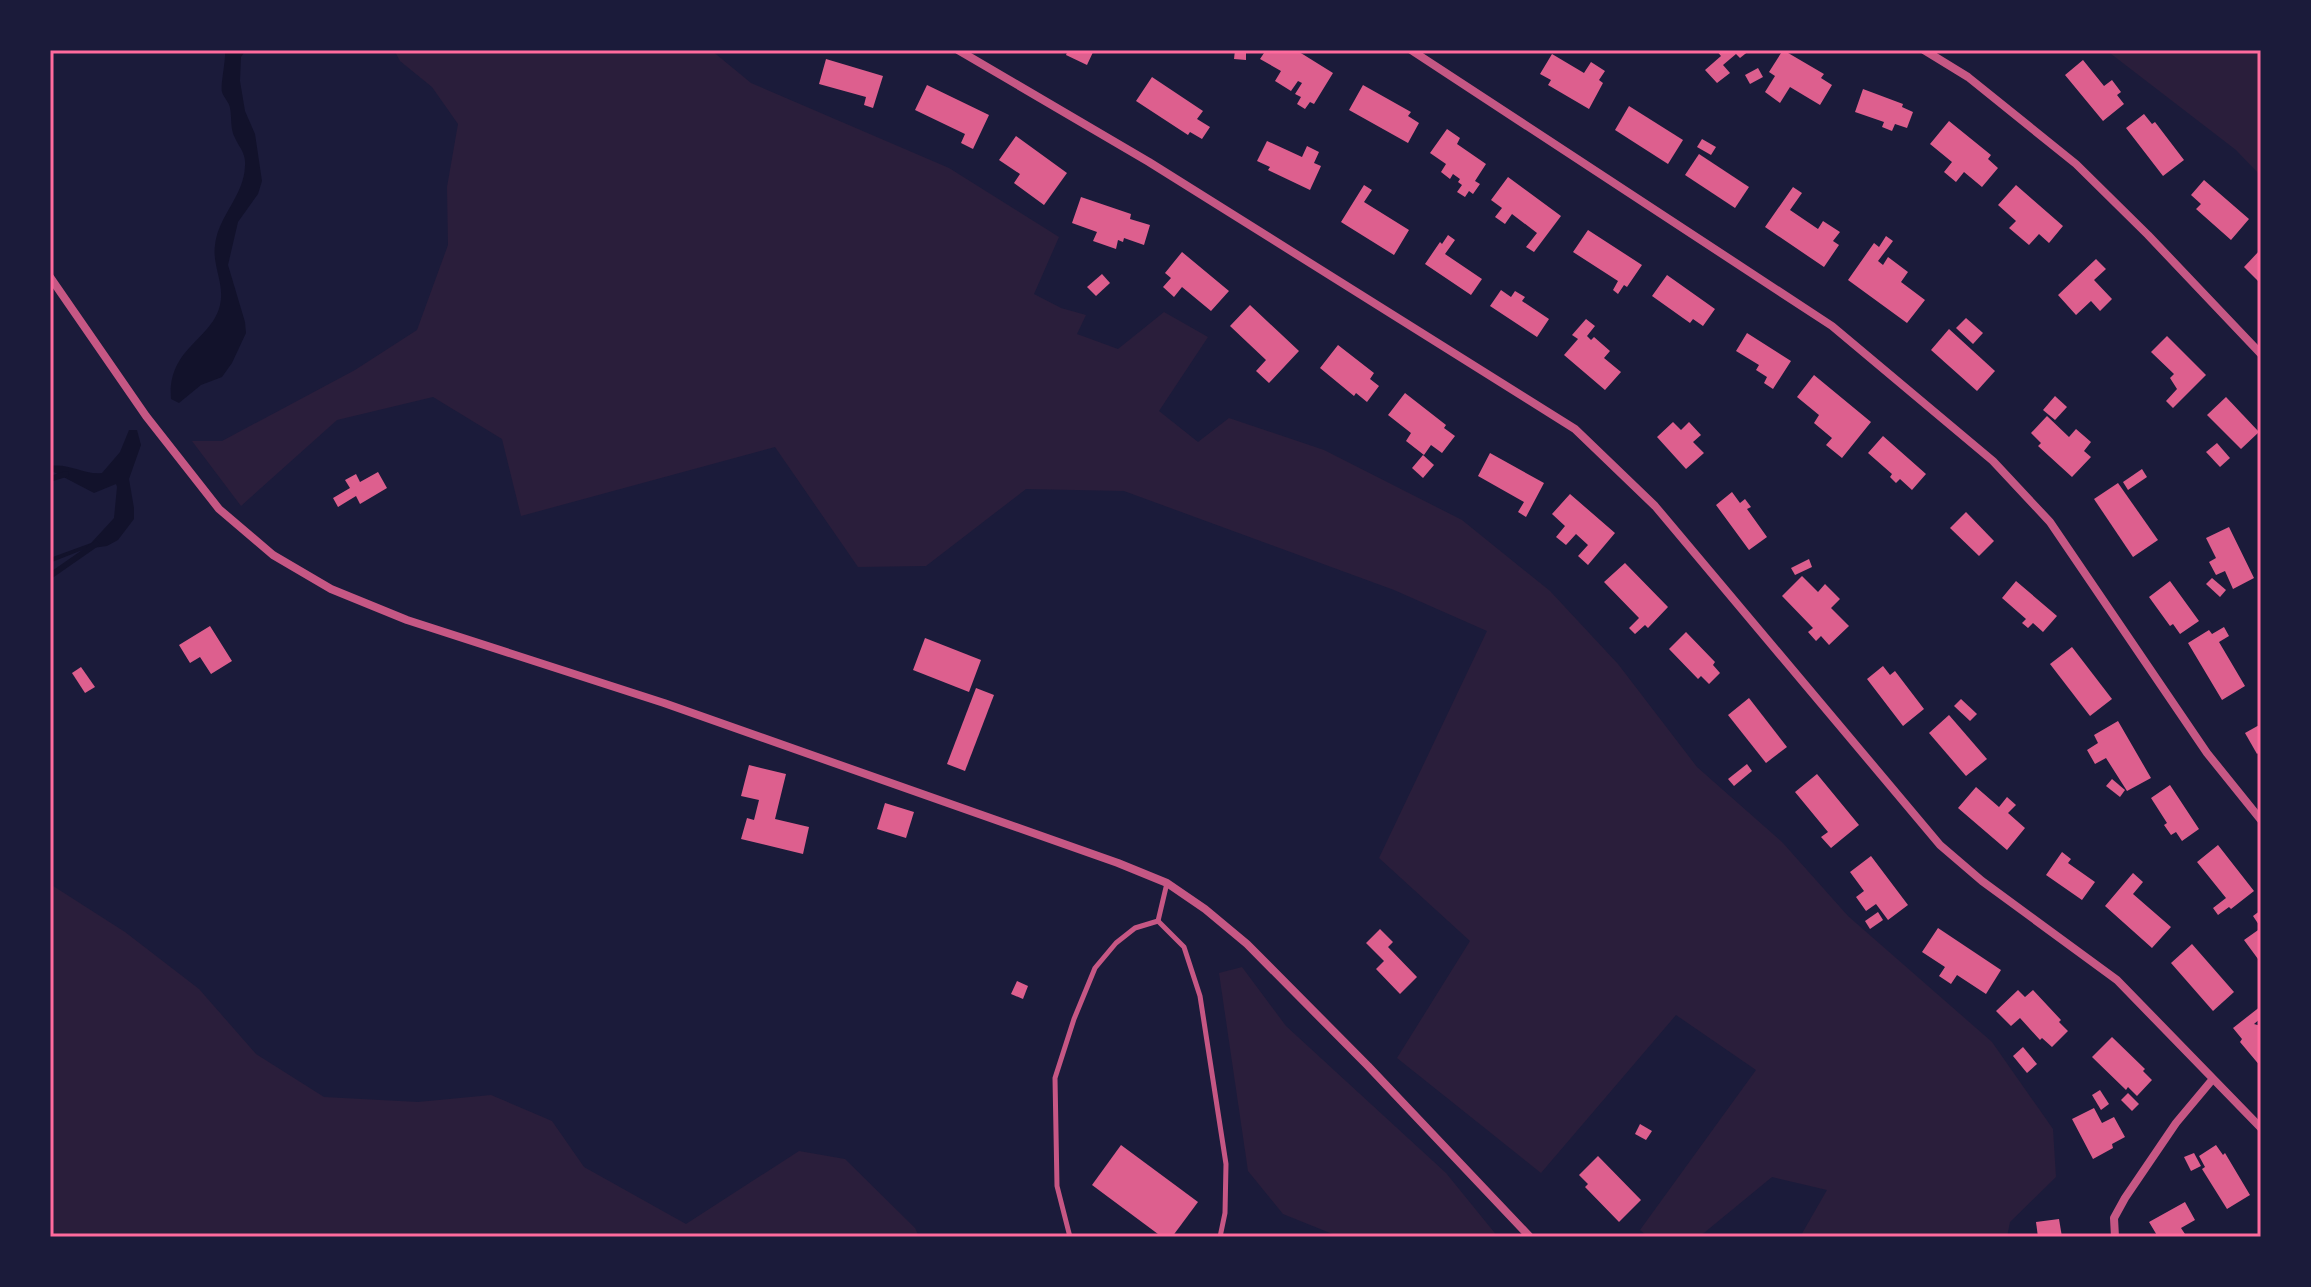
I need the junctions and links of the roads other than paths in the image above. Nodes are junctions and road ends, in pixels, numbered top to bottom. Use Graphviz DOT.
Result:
graph roads {
  1 [pos="958,50"];
  2 [pos="1411,50"];
  3 [pos="1924,50"];
  4 [pos="50,277"];
  5 [pos="2261,354"];
  6 [pos="2261,820"];
  7 [pos="1167,883"];
  8 [pos="1158,921"];
  9 [pos="2212,1080"];
  10 [pos="2261,1128"];
  11 [pos="1070,1237"];
  12 [pos="1220,1237"];
  13 [pos="1530,1237"];
  14 [pos="2115,1237"];
  1 -- 9 [label="street"];
  2 -- 6 [label="street"];
  3 -- 5 [label="street"];
  4 -- 7 [label="street"];
  7 -- 8 [label="lane"];
  7 -- 13 [label="street"];
  8 -- 11 [label="lane"];
  8 -- 12 [label="lane"];
  9 -- 10 [label="street"];
  9 -- 14 [label="street"];
}
